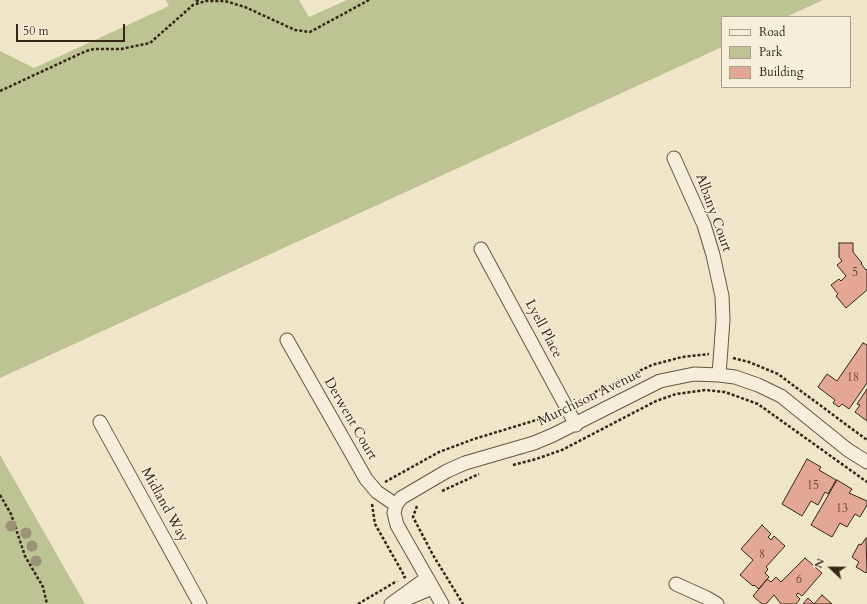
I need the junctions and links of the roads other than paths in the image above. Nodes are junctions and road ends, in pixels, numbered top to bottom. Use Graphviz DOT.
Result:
graph roads {
  1 [pos="674,158"];
  2 [pos="481,249"];
  3 [pos="287,340"];
  4 [pos="719,375"];
  5 [pos="100,422"];
  6 [pos="576,425"];
  7 [pos="867,462"];
  8 [pos="396,505"];
  9 [pos="430,583"];
  10 [pos="676,584"];
  11 [pos="200,604"];
  12 [pos="392,604"];
  13 [pos="442,604"];
  14 [pos="716,604"];
  1 -- 4 [label="street, Albany Court"];
  2 -- 6 [label="street, Lyell Place"];
  3 -- 8 [label="street, Derwent Court"];
  4 -- 6 [label="street, Murchison Avenue"];
  4 -- 7 [label="street, Murchison Avenue"];
  5 -- 11 [label="street, Midland Way"];
  6 -- 8 [label="street, Murchison Avenue"];
  8 -- 9 [label="street"];
  9 -- 12 [label="street"];
  9 -- 13 [label="street"];
  10 -- 14 [label="street"];
}
